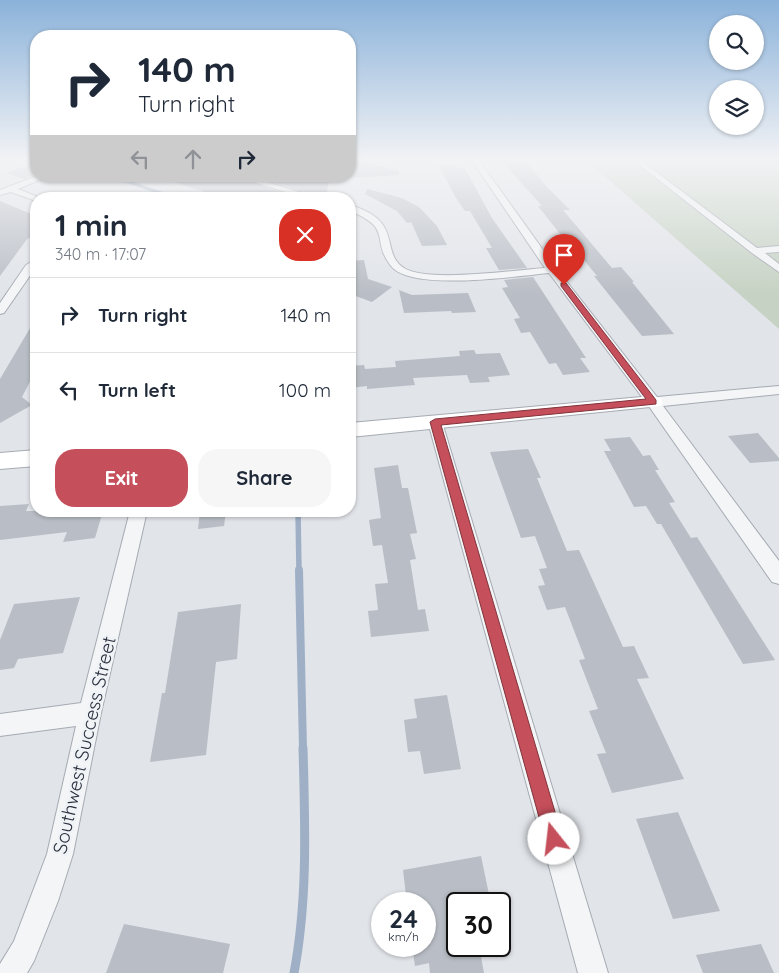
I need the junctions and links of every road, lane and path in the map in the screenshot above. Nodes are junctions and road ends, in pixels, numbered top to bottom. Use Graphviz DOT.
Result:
graph roads {
  1 [pos="506,204"];
  2 [pos="694,204"];
  3 [pos="356,210"];
  4 [pos="779,249"];
  5 [pos="755,251"];
  6 [pos="30,267"];
  7 [pos="779,269"];
  8 [pos="552,270"];
  9 [pos="0,311"];
  10 [pos="779,390"];
  11 [pos="653,402"];
  12 [pos="435,422"];
  13 [pos="356,429"];
  14 [pos="30,458"];
  15 [pos="0,461"];
  16 [pos="138,517"];
  17 [pos="779,576"];
  18 [pos="90,713"];
  19 [pos="0,725"];
  20 [pos="11,973"];
  21 [pos="592,973"];
  1 -- 8 [label="street"];
  2 -- 5 [label="street"];
  3 -- 8 [label="street"];
  4 -- 5 [label="street"];
  5 -- 7 [label="street"];
  6 -- 9 [label="street"];
  8 -- 11 [label="street"];
  10 -- 11 [label="street"];
  11 -- 12 [label="street"];
  11 -- 17 [label="street"];
  12 -- 13 [label="street"];
  12 -- 21 [label="street"];
  14 -- 15 [label="street"];
  16 -- 18 [label="street, Southwest Success Street"];
  18 -- 19 [label="street"];
  18 -- 20 [label="street, Southwest Success Street"];
}
